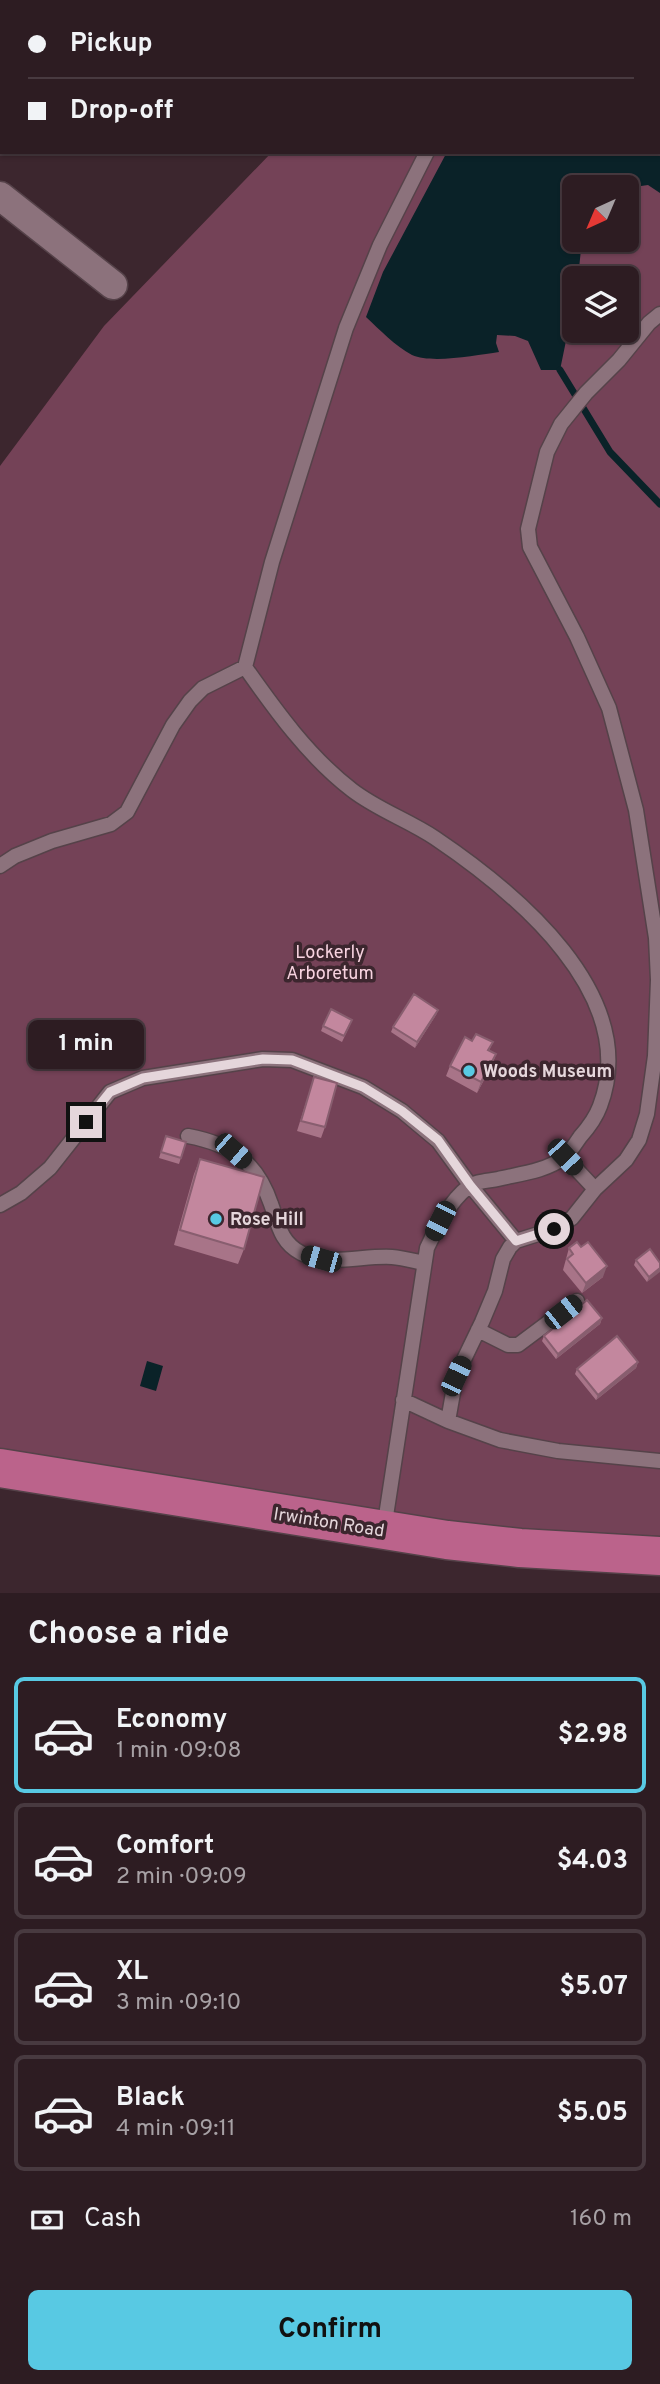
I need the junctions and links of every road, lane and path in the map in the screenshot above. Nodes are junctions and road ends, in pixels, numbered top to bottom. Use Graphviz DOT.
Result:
graph roads {
  1 [pos="426,154"];
  2 [pos="0,196"];
  3 [pos="113,285"];
  4 [pos="660,314"];
  5 [pos="245,667"];
  6 [pos="0,866"];
  7 [pos="188,1136"];
  8 [pos="565,1157"];
  9 [pos="470,1185"];
  10 [pos="595,1189"];
  11 [pos="0,1205"];
  12 [pos="516,1241"];
  13 [pos="424,1263"];
  14 [pos="577,1301"];
  15 [pos="478,1330"];
  16 [pos="403,1400"];
  17 [pos="447,1421"];
  18 [pos="660,1461"];
  19 [pos="0,1468"];
  20 [pos="384,1530"];
  21 [pos="660,1556"];
  1 -- 5 [label="lane"];
  2 -- 3 [label="street"];
  4 -- 10 [label="lane"];
  5 -- 6 [label="lane"];
  5 -- 8 [label="lane"];
  7 -- 13 [label="lane"];
  8 -- 9 [label="lane"];
  8 -- 10 [label="lane"];
  9 -- 11 [label="lane"];
  9 -- 12 [label="lane"];
  9 -- 13 [label="lane"];
  10 -- 12 [label="lane"];
  12 -- 15 [label="lane"];
  13 -- 16 [label="lane"];
  14 -- 15 [label="lane"];
  15 -- 17 [label="lane"];
  16 -- 17 [label="lane"];
  16 -- 20 [label="lane"];
  17 -- 18 [label="lane"];
  19 -- 20 [label="main road, Irwinton Road"];
  20 -- 21 [label="main road, Irwinton Road"];
}
